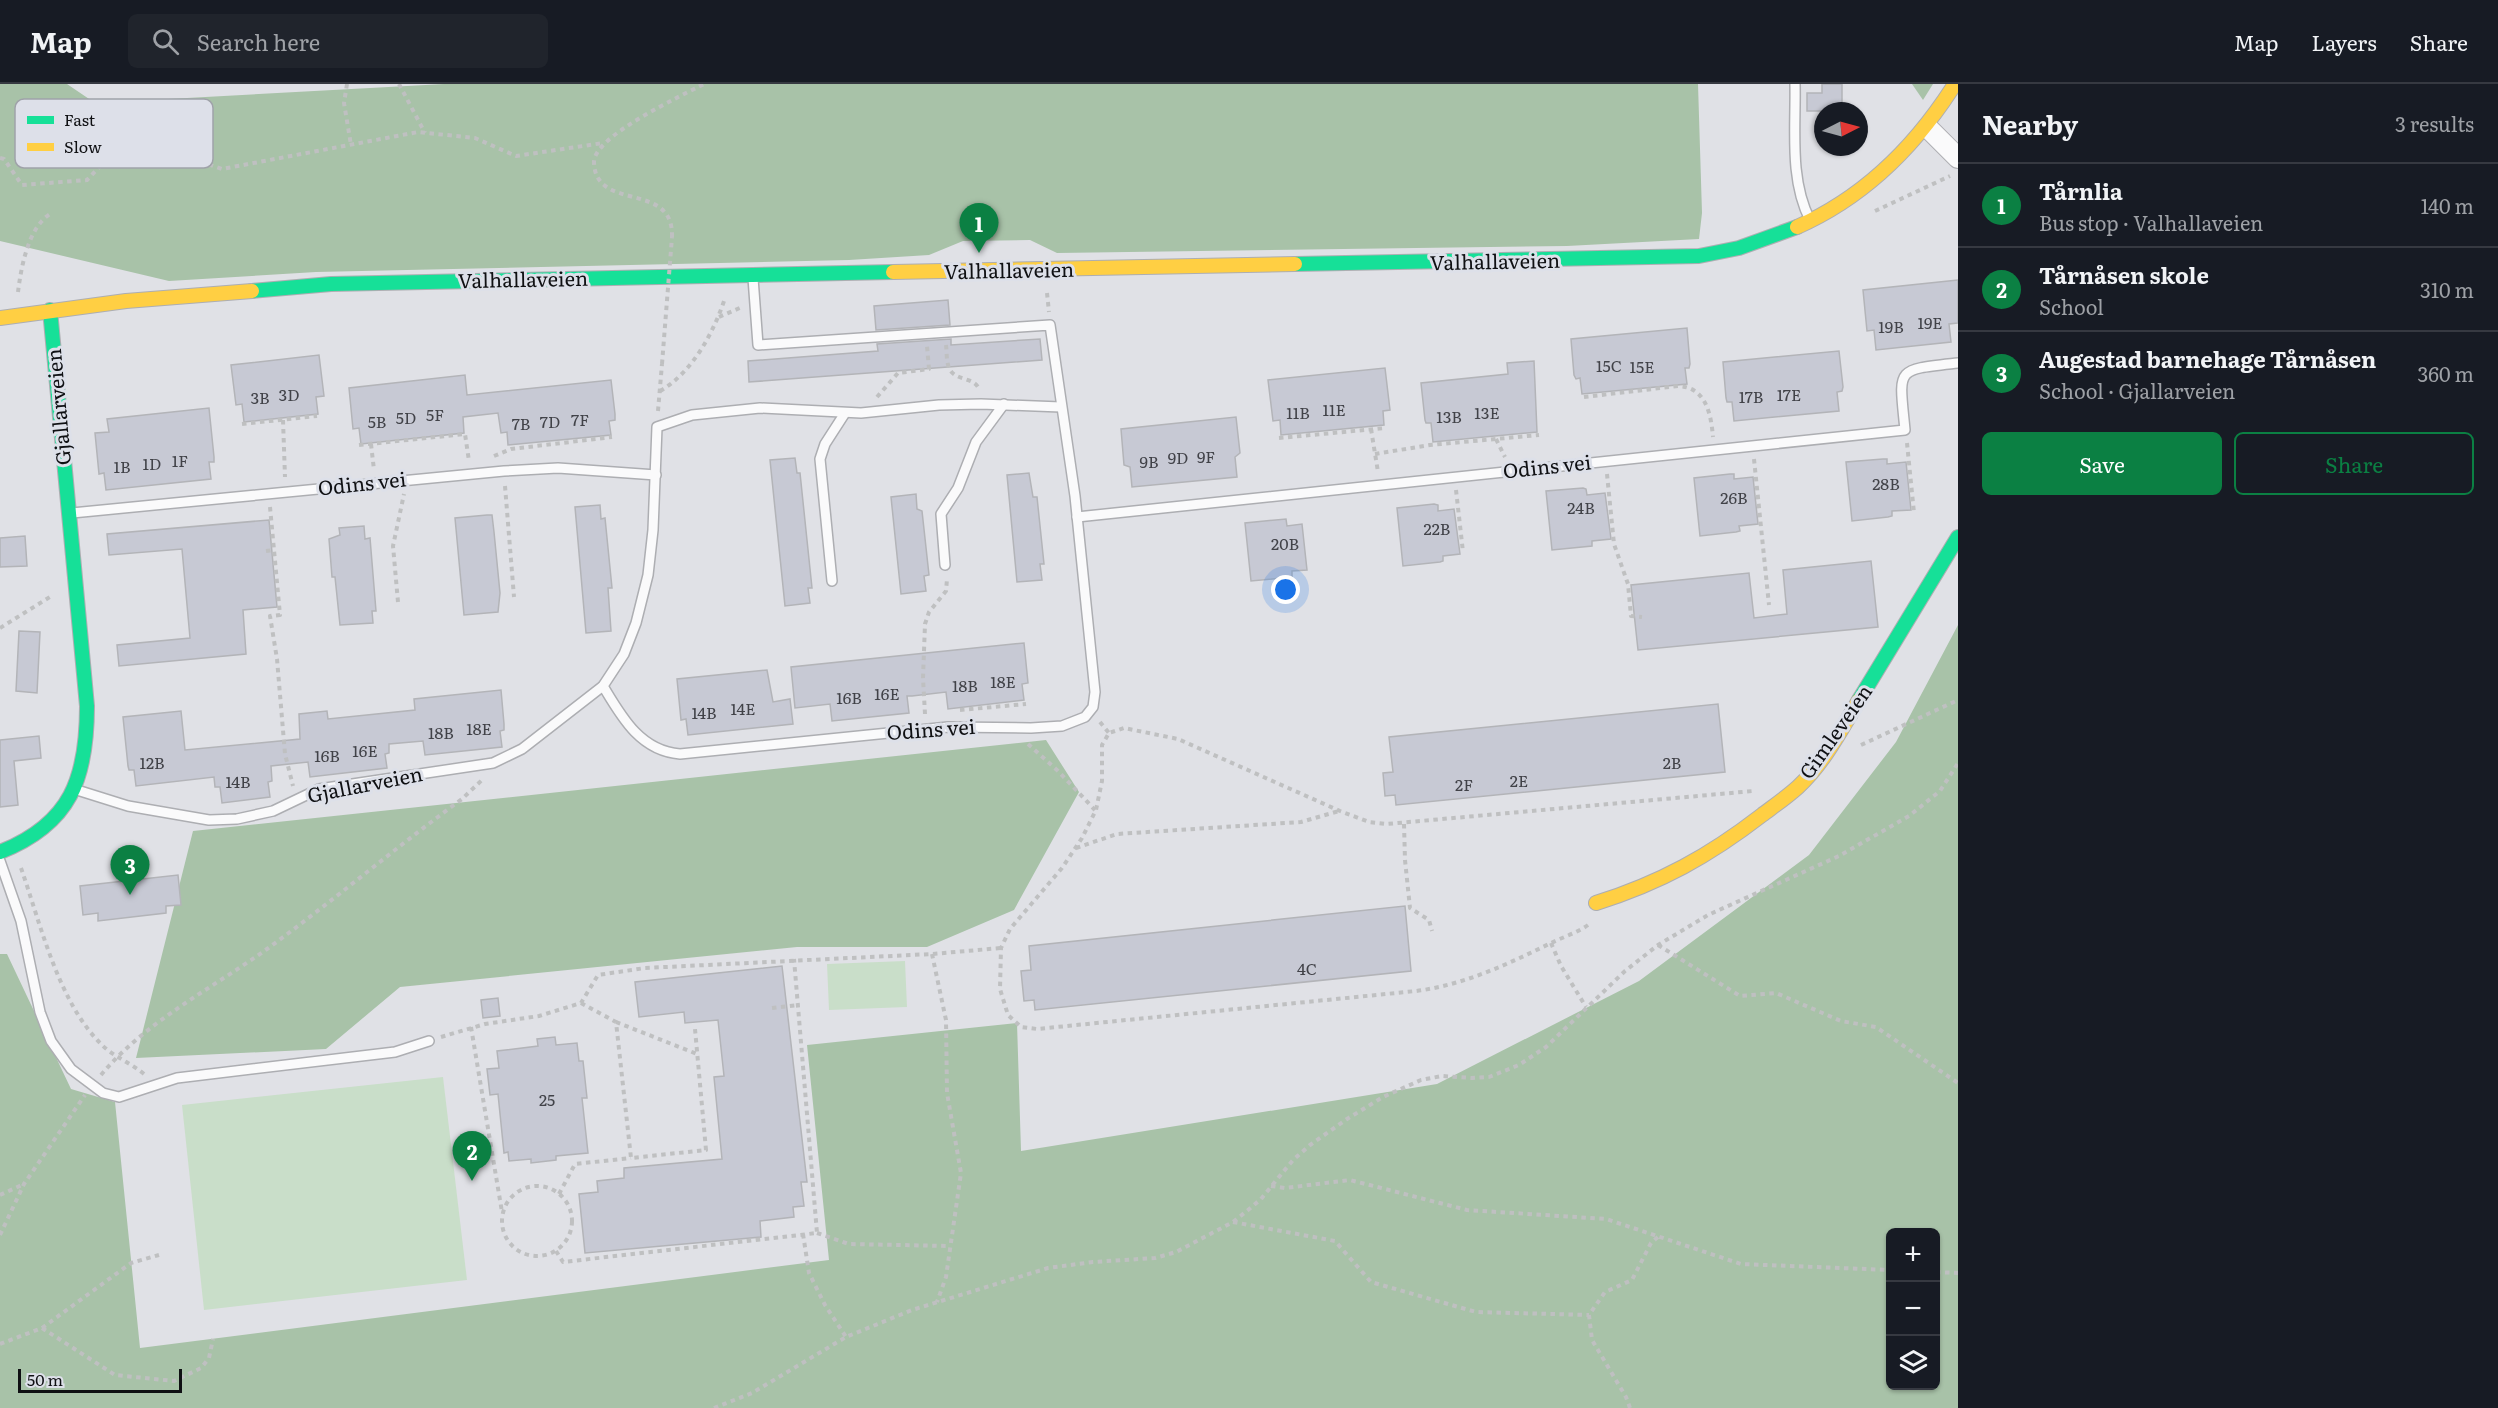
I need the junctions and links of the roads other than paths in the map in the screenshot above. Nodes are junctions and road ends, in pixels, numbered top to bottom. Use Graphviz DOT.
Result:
graph roads {
  1 [pos="1795,84"];
  2 [pos="1955,84"];
  3 [pos="1928,128"];
  4 [pos="1954,167"];
  5 [pos="1811,222"];
  6 [pos="753,276"];
  7 [pos="50,310"];
  8 [pos="0,318"];
  9 [pos="1958,363"];
  10 [pos="1004,404"];
  11 [pos="1061,407"];
  12 [pos="845,413"];
  13 [pos="656,475"];
  14 [pos="69,514"];
  15 [pos="1077,517"];
  16 [pos="1958,537"];
  17 [pos="945,565"];
  18 [pos="832,581"];
  19 [pos="603,686"];
  20 [pos="74,789"];
  21 [pos="0,852"];
  22 [pos="0,861"];
  23 [pos="1596,903"];
  24 [pos="429,1041"];
  1 -- 5 [label="lane"];
  2 -- 3 [label="street, Valhallaveien"];
  3 -- 4 [label="street"];
  3 -- 5 [label="street, Valhallaveien"];
  5 -- 6 [label="street, Valhallaveien"];
  6 -- 7 [label="street, Valhallaveien"];
  6 -- 11 [label="lane, Odins vei"];
  7 -- 8 [label="street, Valhallaveien"];
  7 -- 14 [label="street, Gjallarveien"];
  9 -- 15 [label="lane, Odins vei"];
  10 -- 11 [label="lane"];
  10 -- 12 [label="lane"];
  10 -- 17 [label="lane"];
  11 -- 15 [label="lane, Odins vei"];
  12 -- 13 [label="lane, Gjallarveien"];
  12 -- 18 [label="lane"];
  13 -- 14 [label="lane, Odins vei"];
  13 -- 19 [label="lane, Gjallarveien"];
  14 -- 20 [label="street, Gjallarveien"];
  15 -- 19 [label="lane, Odins vei"];
  16 -- 23 [label="street, Gimleveien"];
  19 -- 20 [label="lane, Gjallarveien"];
  20 -- 21 [label="street, Gjallarveien"];
  22 -- 24 [label="lane"];
}
